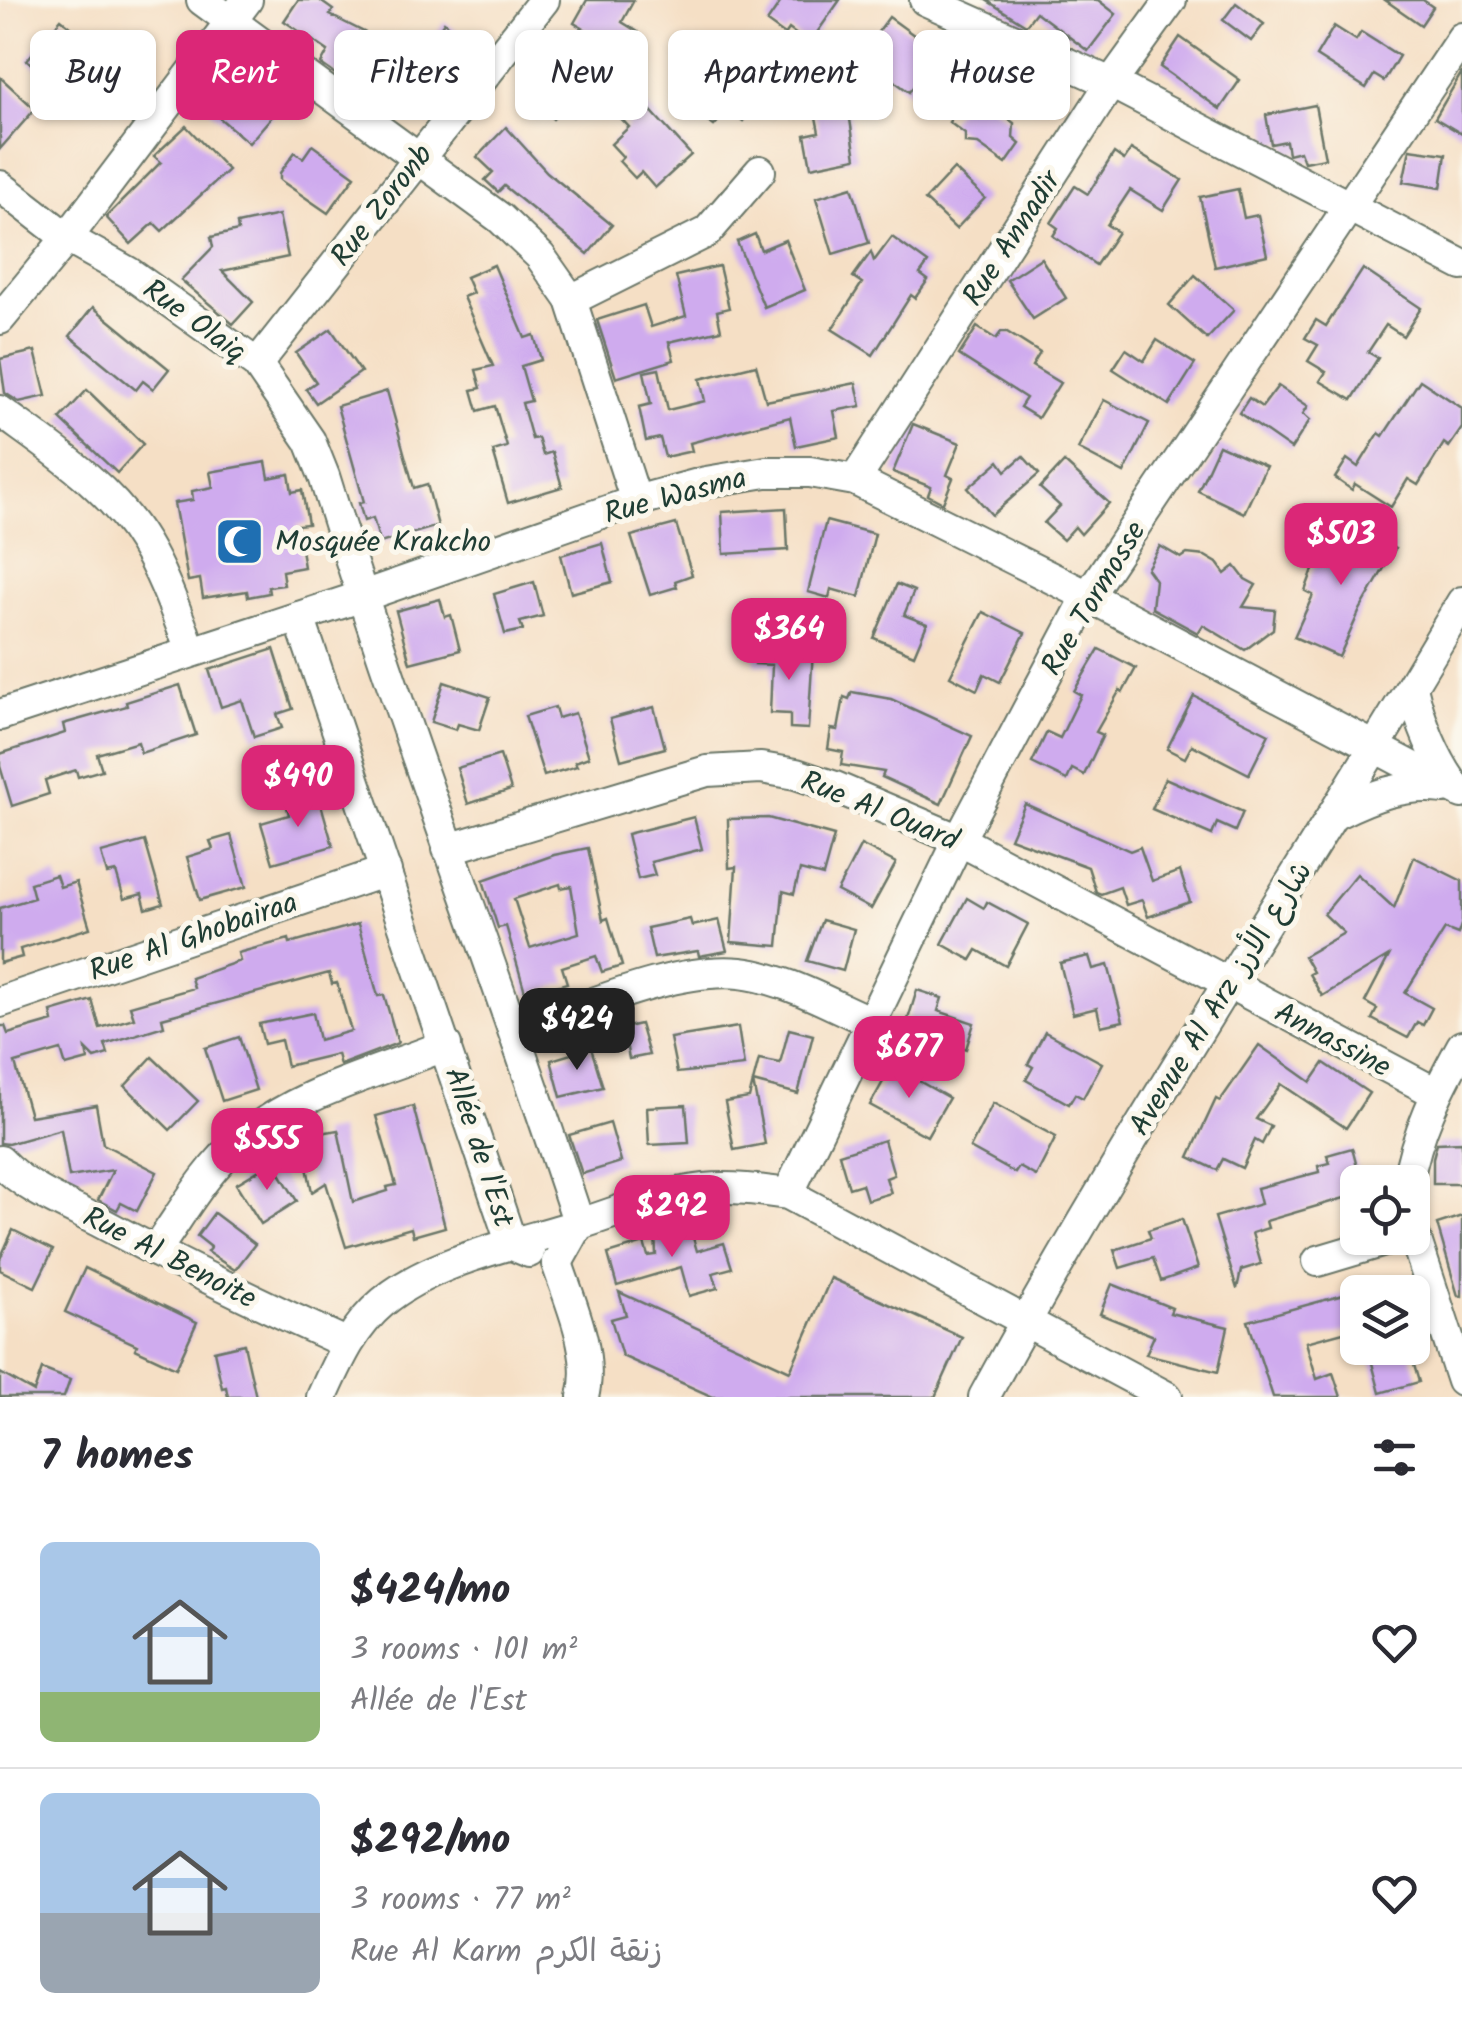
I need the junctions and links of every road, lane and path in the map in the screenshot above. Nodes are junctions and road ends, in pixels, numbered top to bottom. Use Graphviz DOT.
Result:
graph roads {
  1 [pos="202,0"];
  2 [pos="544,0"];
  3 [pos="925,0"];
  4 [pos="1171,0"];
  5 [pos="238,11"];
  6 [pos="1462,38"];
  7 [pos="1112,83"];
  8 [pos="418,158"];
  9 [pos="760,170"];
  10 [pos="0,186"];
  11 [pos="1348,205"];
  12 [pos="67,238"];
  13 [pos="1462,264"];
  14 [pos="571,300"];
  15 [pos="0,319"];
  16 [pos="256,364"];
  17 [pos="0,411"];
  18 [pos="855,480"];
  19 [pos="636,501"];
  20 [pos="362,596"];
  21 [pos="1088,596"];
  22 [pos="1462,602"];
  23 [pos="300,617"];
  24 [pos="191,650"];
  25 [pos="1412,687"];
  26 [pos="0,715"];
  27 [pos="1376,748"];
  28 [pos="1459,791"];
  29 [pos="1337,813"];
  30 [pos="958,840"];
  31 [pos="448,850"];
  32 [pos="386,871"];
  33 [pos="1230,984"];
  34 [pos="0,1002"];
  35 [pos="871,1022"];
  36 [pos="515,1031"];
  37 [pos="446,1045"];
  38 [pos="1462,1046"];
  39 [pos="1436,1093"];
  40 [pos="0,1161"];
  41 [pos="1412,1165"];
  42 [pos="788,1194"];
  43 [pos="578,1224"];
  44 [pos="512,1245"];
  45 [pos="154,1251"];
  46 [pos="1340,1254"];
  47 [pos="1421,1255"];
  48 [pos="1318,1261"];
  49 [pos="557,1263"];
  50 [pos="1025,1322"];
  51 [pos="346,1343"];
  52 [pos="1462,1380"];
  53 [pos="322,1397"];
  54 [pos="583,1397"];
  55 [pos="984,1397"];
  56 [pos="1168,1397"];
  1 -- 5 [label="street"];
  2 -- 8 [label="street, Rue Zoronb"];
  3 -- 7 [label="street"];
  4 -- 7 [label="street, Rue Annadir"];
  5 -- 8 [label="street"];
  5 -- 12 [label="street"];
  6 -- 11 [label="street, Rue Tormosse"];
  7 -- 11 [label="street"];
  7 -- 18 [label="street, Rue Annadir"];
  8 -- 14 [label="street"];
  8 -- 16 [label="street, Rue Zoronb"];
  9 -- 14 [label="street"];
  10 -- 12 [label="street, Rue Olaiq"];
  11 -- 13 [label="street"];
  11 -- 21 [label="street, Rue Tormosse"];
  12 -- 15 [label="street"];
  12 -- 16 [label="street, Rue Olaiq"];
  14 -- 19 [label="street"];
  16 -- 20 [label="street, Rue Olaiq"];
  17 -- 24 [label="street"];
  18 -- 19 [label="street, Rue Wasma"];
  18 -- 21 [label="street, Rue Wasma"];
  19 -- 20 [label="street, Rue Wasma"];
  20 -- 23 [label="street, Rue Wasma"];
  20 -- 31 [label="street"];
  21 -- 27 [label="street, Rue Wasma"];
  21 -- 30 [label="street, Rue Tormosse"];
  22 -- 25 [label="street, Avenue Al Arz شارع الأرز"];
  23 -- 24 [label="street, Rue Wasma"];
  23 -- 32 [label="street, Allée de l'Est"];
  24 -- 26 [label="street, Rue Wasma"];
  25 -- 27 [label="street, Avenue Al Arz شارع الأرز"];
  25 -- 28 [label="street"];
  27 -- 28 [label="street, Rue Wasma"];
  27 -- 29 [label="street, Avenue Al Arz شارع الأرز"];
  28 -- 29 [label="street"];
  29 -- 33 [label="street, Avenue Al Arz شارع الأرز"];
  30 -- 31 [label="street, Rue Al Ouard"];
  30 -- 33 [label="street, Rue Al Ouard"];
  30 -- 35 [label="street, Rue Tormosse"];
  31 -- 36 [label="street"];
  32 -- 34 [label="street, Rue Al Ghobairaa"];
  32 -- 37 [label="street, Allée de l'Est"];
  33 -- 39 [label="street, Annassine"];
  33 -- 50 [label="street, Avenue Al Arz شارع الأرز"];
  35 -- 36 [label="street"];
  35 -- 42 [label="street, Rue Tormosse"];
  36 -- 43 [label="street"];
  37 -- 44 [label="street, Allée de l'Est"];
  37 -- 45 [label="street"];
  38 -- 39 [label="street"];
  39 -- 41 [label="street"];
  40 -- 45 [label="street, Rue Al Benoite"];
  42 -- 43 [label="street"];
  42 -- 50 [label="street"];
  43 -- 44 [label="street"];
  43 -- 49 [label="street"];
  44 -- 49 [label="street, Allée de l'Est"];
  44 -- 51 [label="street"];
  45 -- 51 [label="street, Rue Al Benoite"];
  46 -- 48 [label="street"];
  47 -- 52 [label="street"];
  49 -- 54 [label="street"];
  50 -- 55 [label="street, Avenue Al Arz شارع الأرز"];
  50 -- 56 [label="street"];
  51 -- 53 [label="street"];
}
